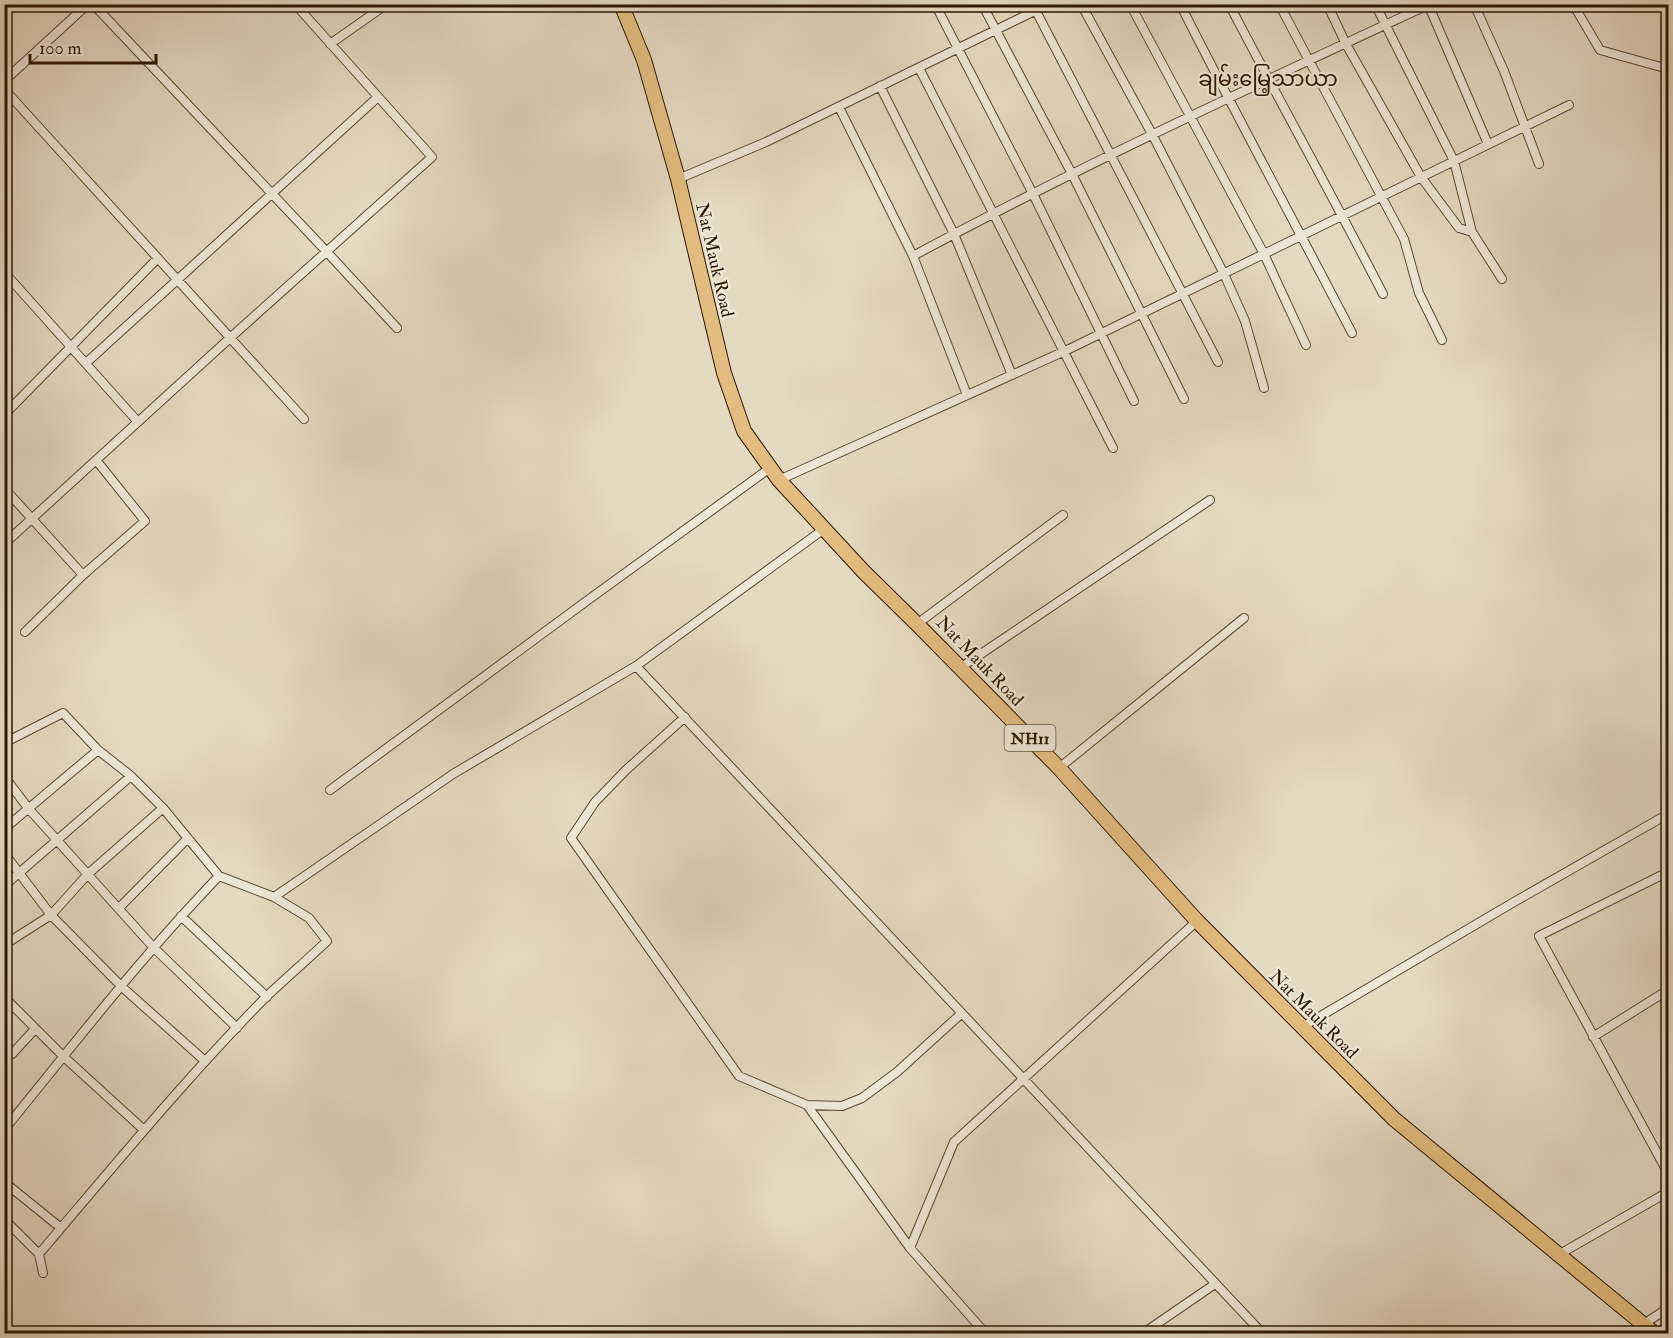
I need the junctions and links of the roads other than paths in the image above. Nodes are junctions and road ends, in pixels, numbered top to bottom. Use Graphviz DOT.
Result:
graph roads {
  1 [pos="91,4"];
  2 [pos="295,4"];
  3 [pos="387,4"];
  4 [pos="621,4"];
  5 [pos="935,4"];
  6 [pos="982,4"];
  7 [pos="1049,4"];
  8 [pos="1081,4"];
  9 [pos="1130,4"];
  10 [pos="1180,4"];
  11 [pos="1229,4"];
  12 [pos="1279,4"];
  13 [pos="1327,4"];
  14 [pos="1375,4"];
  15 [pos="1474,4"];
  16 [pos="1573,4"];
  17 [pos="1429,5"];
  18 [pos="1036,11"];
  19 [pos="1385,26"];
  20 [pos="997,30"];
  21 [pos="330,44"];
  22 [pos="1346,44"];
  23 [pos="958,49"];
  24 [pos="1309,61"];
  25 [pos="919,68"];
  26 [pos="1668,69"];
  27 [pos="1268,80"];
  28 [pos="4,81"];
  29 [pos="880,86"];
  30 [pos="4,89"];
  31 [pos="378,97"];
  32 [pos="1227,99"];
  33 [pos="1569,105"];
  34 [pos="839,107"];
  35 [pos="1190,116"];
  36 [pos="1525,126"];
  37 [pos="1152,134"];
  38 [pos="1488,144"];
  39 [pos="1111,154"];
  40 [pos="1454,161"];
  41 [pos="1539,164"];
  42 [pos="1072,174"];
  43 [pos="1420,177"];
  44 [pos="678,179"];
  45 [pos="272,193"];
  46 [pos="1033,194"];
  47 [pos="1382,196"];
  48 [pos="994,213"];
  49 [pos="1343,215"];
  50 [pos="1472,232"];
  51 [pos="954,234"];
  52 [pos="1302,236"];
  53 [pos="326,251"];
  54 [pos="1264,254"];
  55 [pos="913,256"];
  56 [pos="158,258"];
  57 [pos="4,272"];
  58 [pos="1224,274"];
  59 [pos="177,279"];
  60 [pos="1502,279"];
  61 [pos="1183,293"];
  62 [pos="1383,294"];
  63 [pos="1141,314"];
  64 [pos="397,328"];
  65 [pos="1101,333"];
  66 [pos="1352,333"];
  67 [pos="230,338"];
  68 [pos="1442,340"];
  69 [pos="1306,345"];
  70 [pos="71,346"];
  71 [pos="1065,351"];
  72 [pos="1218,362"];
  73 [pos="86,363"];
  74 [pos="1012,375"];
  75 [pos="1264,388"];
  76 [pos="967,395"];
  77 [pos="1184,399"];
  78 [pos="1134,401"];
  79 [pos="4,415"];
  80 [pos="304,419"];
  81 [pos="138,422"];
  82 [pos="1113,448"];
  83 [pos="96,460"];
  84 [pos="774,474"];
  85 [pos="4,488"];
  86 [pos="1210,500"];
  87 [pos="1063,515"];
  88 [pos="32,518"];
  89 [pos="824,529"];
  90 [pos="4,544"];
  91 [pos="83,574"];
  92 [pos="1244,618"];
  93 [pos="917,624"];
  94 [pos="25,632"];
  95 [pos="636,666"];
  96 [pos="960,668"];
  97 [pos="685,717"];
  98 [pos="4,743"];
  99 [pos="98,750"];
  100 [pos="1059,768"];
  101 [pos="4,776"];
  102 [pos="131,776"];
  103 [pos="330,790"];
  104 [pos="28,808"];
  105 [pos="162,808"];
  106 [pos="1668,814"];
  107 [pos="4,829"];
  108 [pos="188,838"];
  109 [pos="58,840"];
  110 [pos="4,854"];
  111 [pos="1668,872"];
  112 [pos="19,873"];
  113 [pos="88,874"];
  114 [pos="219,876"];
  115 [pos="4,886"];
  116 [pos="274,897"];
  117 [pos="118,908"];
  118 [pos="51,915"];
  119 [pos="181,916"];
  120 [pos="1197,921"];
  121 [pos="4,945"];
  122 [pos="154,948"];
  123 [pos="122,987"];
  124 [pos="1668,990"];
  125 [pos="267,997"];
  126 [pos="5,999"];
  127 [pos="962,1013"];
  128 [pos="1302,1027"];
  129 [pos="237,1028"];
  130 [pos="35,1029"];
  131 [pos="1593,1037"];
  132 [pos="63,1057"];
  133 [pos="4,1058"];
  134 [pos="205,1061"];
  135 [pos="1024,1079"];
  136 [pos="807,1105"];
  137 [pos="5,1128"];
  138 [pos="144,1130"];
  139 [pos="1668,1173"];
  140 [pos="4,1182"];
  141 [pos="1668,1192"];
  142 [pos="4,1219"];
  143 [pos="61,1228"];
  144 [pos="910,1248"];
  145 [pos="39,1254"];
  146 [pos="1558,1255"];
  147 [pos="43,1273"];
  148 [pos="1215,1284"];
  149 [pos="1668,1308"];
  150 [pos="1644,1324"];
  151 [pos="986,1334"];
  152 [pos="1142,1334"];
  153 [pos="1263,1334"];
  154 [pos="1655,1334"];
  1 -- 28 [label="street"];
  1 -- 45 [label="street"];
  2 -- 21 [label="street"];
  3 -- 21 [label="street"];
  4 -- 44 [label="highway, Nat Mauk Road / NH11"];
  5 -- 23 [label="street"];
  6 -- 20 [label="street"];
  7 -- 18 [label="street"];
  8 -- 37 [label="street"];
  9 -- 35 [label="street"];
  10 -- 32 [label="street"];
  11 -- 27 [label="street"];
  12 -- 24 [label="street"];
  13 -- 22 [label="street"];
  14 -- 19 [label="street"];
  15 -- 36 [label="street"];
  16 -- 26 [label="street"];
  17 -- 19 [label="street"];
  17 -- 38 [label="street"];
  18 -- 20 [label="street"];
  18 -- 39 [label="street"];
  19 -- 22 [label="street"];
  19 -- 40 [label="street"];
  20 -- 23 [label="street"];
  20 -- 42 [label="street"];
  21 -- 31 [label="street"];
  22 -- 24 [label="street"];
  22 -- 43 [label="street"];
  23 -- 25 [label="street"];
  23 -- 46 [label="street"];
  24 -- 27 [label="street"];
  24 -- 47 [label="street"];
  25 -- 29 [label="street"];
  25 -- 48 [label="street"];
  27 -- 32 [label="street"];
  27 -- 49 [label="street"];
  29 -- 34 [label="street"];
  29 -- 51 [label="street"];
  30 -- 56 [label="street"];
  31 -- 45 [label="street"];
  31 -- 53 [label="street"];
  32 -- 35 [label="street"];
  32 -- 52 [label="street"];
  33 -- 36 [label="street"];
  34 -- 44 [label="street"];
  34 -- 55 [label="street"];
  35 -- 37 [label="street"];
  35 -- 54 [label="street"];
  36 -- 38 [label="street"];
  36 -- 41 [label="street"];
  37 -- 39 [label="street"];
  37 -- 58 [label="street"];
  38 -- 40 [label="street"];
  39 -- 42 [label="street"];
  39 -- 61 [label="street"];
  40 -- 43 [label="street"];
  40 -- 50 [label="street"];
  42 -- 46 [label="street"];
  42 -- 63 [label="street"];
  43 -- 47 [label="street"];
  43 -- 50 [label="street"];
  44 -- 84 [label="highway, Nat Mauk Road / NH11"];
  45 -- 53 [label="street"];
  45 -- 59 [label="street"];
  46 -- 48 [label="street"];
  46 -- 65 [label="street"];
  47 -- 49 [label="street"];
  47 -- 68 [label="street"];
  48 -- 51 [label="street"];
  48 -- 71 [label="street"];
  49 -- 52 [label="street"];
  49 -- 62 [label="street"];
  50 -- 60 [label="street"];
  51 -- 55 [label="street"];
  51 -- 74 [label="street"];
  52 -- 54 [label="street"];
  52 -- 66 [label="street"];
  53 -- 64 [label="street"];
  53 -- 67 [label="street"];
  54 -- 58 [label="street"];
  54 -- 69 [label="street"];
  55 -- 76 [label="street"];
  56 -- 59 [label="street"];
  56 -- 70 [label="street"];
  57 -- 70 [label="street"];
  58 -- 61 [label="street"];
  58 -- 75 [label="street"];
  59 -- 67 [label="street"];
  59 -- 73 [label="street"];
  61 -- 63 [label="street"];
  61 -- 72 [label="street"];
  63 -- 65 [label="street"];
  63 -- 77 [label="street"];
  65 -- 71 [label="street"];
  65 -- 78 [label="street"];
  67 -- 80 [label="street"];
  67 -- 81 [label="street"];
  70 -- 73 [label="street"];
  70 -- 79 [label="street"];
  71 -- 74 [label="street"];
  71 -- 82 [label="street"];
  73 -- 81 [label="street"];
  74 -- 76 [label="street"];
  76 -- 84 [label="street"];
  81 -- 83 [label="street"];
  83 -- 88 [label="street"];
  83 -- 91 [label="street"];
  84 -- 89 [label="highway, Nat Mauk Road / NH11"];
  84 -- 103 [label="street"];
  85 -- 88 [label="street"];
  86 -- 96 [label="street"];
  87 -- 93 [label="street"];
  88 -- 90 [label="street"];
  88 -- 91 [label="street"];
  89 -- 93 [label="highway, Nat Mauk Road / NH11"];
  89 -- 95 [label="street"];
  91 -- 94 [label="street"];
  92 -- 100 [label="street"];
  93 -- 96 [label="highway, Nat Mauk Road / NH11"];
  95 -- 97 [label="street"];
  95 -- 116 [label="street"];
  96 -- 100 [label="highway, Nat Mauk Road / NH11"];
  97 -- 127 [label="street"];
  97 -- 136 [label="street"];
  98 -- 99 [label="street"];
  99 -- 102 [label="street"];
  99 -- 104 [label="street"];
  100 -- 120 [label="highway, Nat Mauk Road / NH11"];
  101 -- 104 [label="street"];
  102 -- 105 [label="street"];
  102 -- 109 [label="street"];
  104 -- 107 [label="street"];
  104 -- 109 [label="street"];
  105 -- 108 [label="street"];
  105 -- 113 [label="street"];
  106 -- 128 [label="street"];
  108 -- 114 [label="street"];
  108 -- 117 [label="street"];
  109 -- 112 [label="street"];
  109 -- 113 [label="street"];
  110 -- 112 [label="street"];
  111 -- 131 [label="street"];
  112 -- 115 [label="street"];
  112 -- 118 [label="street"];
  113 -- 117 [label="street"];
  113 -- 118 [label="street"];
  114 -- 116 [label="street"];
  114 -- 119 [label="street"];
  116 -- 125 [label="street"];
  117 -- 122 [label="street"];
  118 -- 121 [label="street"];
  118 -- 123 [label="street"];
  119 -- 122 [label="street"];
  119 -- 125 [label="street"];
  120 -- 128 [label="highway, Nat Mauk Road / NH11"];
  120 -- 135 [label="street"];
  122 -- 123 [label="street"];
  122 -- 129 [label="street"];
  123 -- 132 [label="street"];
  123 -- 134 [label="street"];
  124 -- 131 [label="street"];
  125 -- 129 [label="street"];
  126 -- 130 [label="street"];
  127 -- 135 [label="street"];
  127 -- 136 [label="street"];
  128 -- 146 [label="highway, Nat Mauk Road / NH11"];
  129 -- 134 [label="street"];
  130 -- 132 [label="street"];
  130 -- 133 [label="street"];
  131 -- 139 [label="street"];
  132 -- 137 [label="street"];
  132 -- 138 [label="street"];
  134 -- 138 [label="street"];
  135 -- 144 [label="street"];
  135 -- 148 [label="street"];
  136 -- 144 [label="street"];
  138 -- 143 [label="street"];
  140 -- 143 [label="street"];
  141 -- 146 [label="street"];
  142 -- 145 [label="street"];
  143 -- 145 [label="street"];
  144 -- 151 [label="street"];
  145 -- 147 [label="street"];
  146 -- 150 [label="highway, Nat Mauk Road / NH11"];
  148 -- 152 [label="street"];
  148 -- 153 [label="street"];
  149 -- 150 [label="street"];
  150 -- 154 [label="highway, Nat Mauk Road / NH11"];
}
